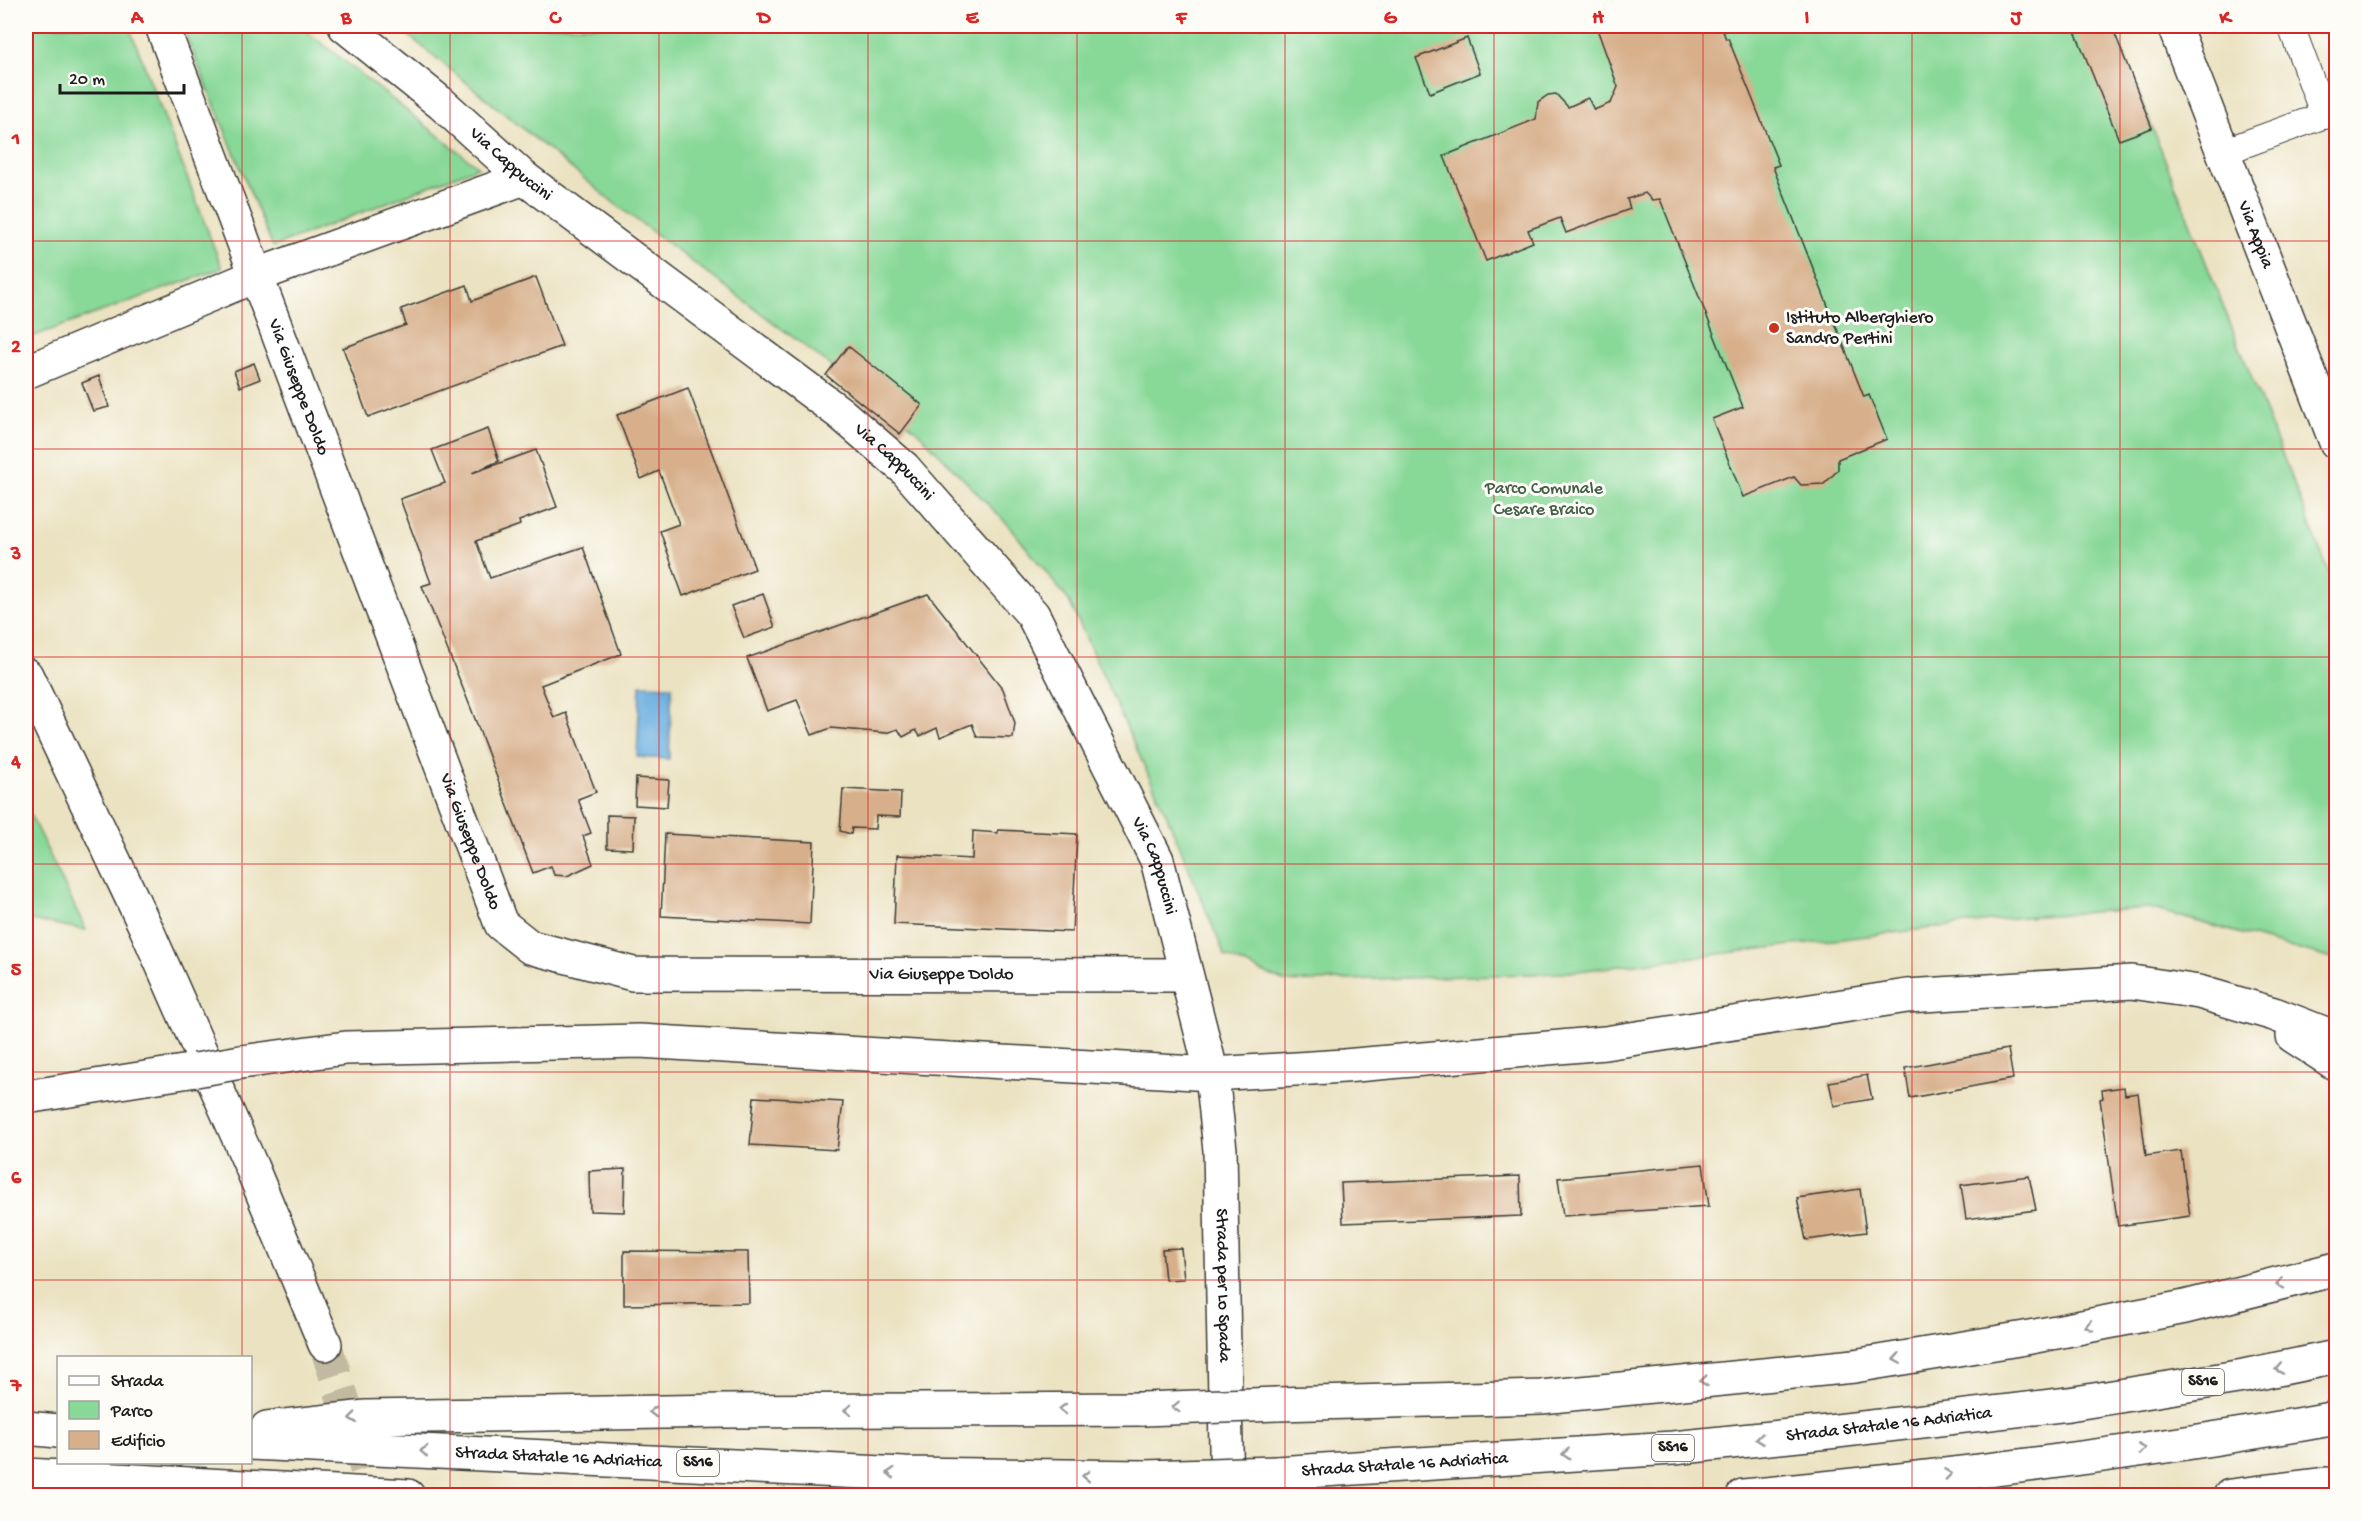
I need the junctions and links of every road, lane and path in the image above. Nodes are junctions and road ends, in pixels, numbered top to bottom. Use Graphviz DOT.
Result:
graph roads {
  1 [pos="162,26"];
  2 [pos="345,26"];
  3 [pos="2174,26"];
  4 [pos="2291,26"];
  5 [pos="2333,113"];
  6 [pos="2223,152"];
  7 [pos="524,178"];
  8 [pos="255,276"];
  9 [pos="26,372"];
  10 [pos="2337,442"];
  11 [pos="26,675"];
  12 [pos="1186,975"];
  13 [pos="2274,1014"];
  14 [pos="2337,1023"];
  15 [pos="2337,1038"];
  16 [pos="2337,1064"];
  17 [pos="1212,1074"];
  18 [pos="26,1097"];
  19 [pos="2337,1269"];
  20 [pos="325,1344"];
  21 [pos="2337,1357"];
  22 [pos="2337,1418"];
  23 [pos="26,1428"];
  24 [pos="252,1430"];
  25 [pos="57,1431"];
  26 [pos="252,1443"];
  27 [pos="26,1475"];
  28 [pos="173,1482"];
  29 [pos="2337,1486"];
  30 [pos="226,1496"];
  31 [pos="408,1496"];
  32 [pos="1227,1496"];
  33 [pos="1743,1496"];
  34 [pos="2230,1496"];
  1 -- 8 [label="main road, Via Giuseppe Doldo"];
  2 -- 7 [label="main road, Via Cappuccini"];
  3 -- 6 [label="main road, Via Appia"];
  4 -- 5 [label="lane"];
  5 -- 6 [label="lane"];
  6 -- 10 [label="main road, Via Appia"];
  7 -- 8 [label="main road"];
  7 -- 12 [label="main road, Via Cappuccini"];
  8 -- 9 [label="main road"];
  8 -- 12 [label="main road, Via Giuseppe Doldo"];
  11 -- 20 [label="main road"];
  12 -- 17 [label="main road, Via Cappuccini"];
  13 -- 14 [label="main road"];
  13 -- 15 [label="main road"];
  13 -- 16 [label="main road"];
  13 -- 17 [label="main road"];
  17 -- 18 [label="main road, bridge"];
  17 -- 32 [label="main road, Strada per Lo Spada"];
  19 -- 24 [label="main road, one-way, bridge"];
  21 -- 26 [label="main road, Strada Statale 16 Adriatica / SS16, one-way, bridge"];
  33 -- 22 [label="main road, one-way"];
  23 -- 25 [label="main road"];
  27 -- 28 [label="main road"];
  28 -- 30 [label="main road"];
  28 -- 31 [label="main road"];
  29 -- 34 [label="main road"];
}
